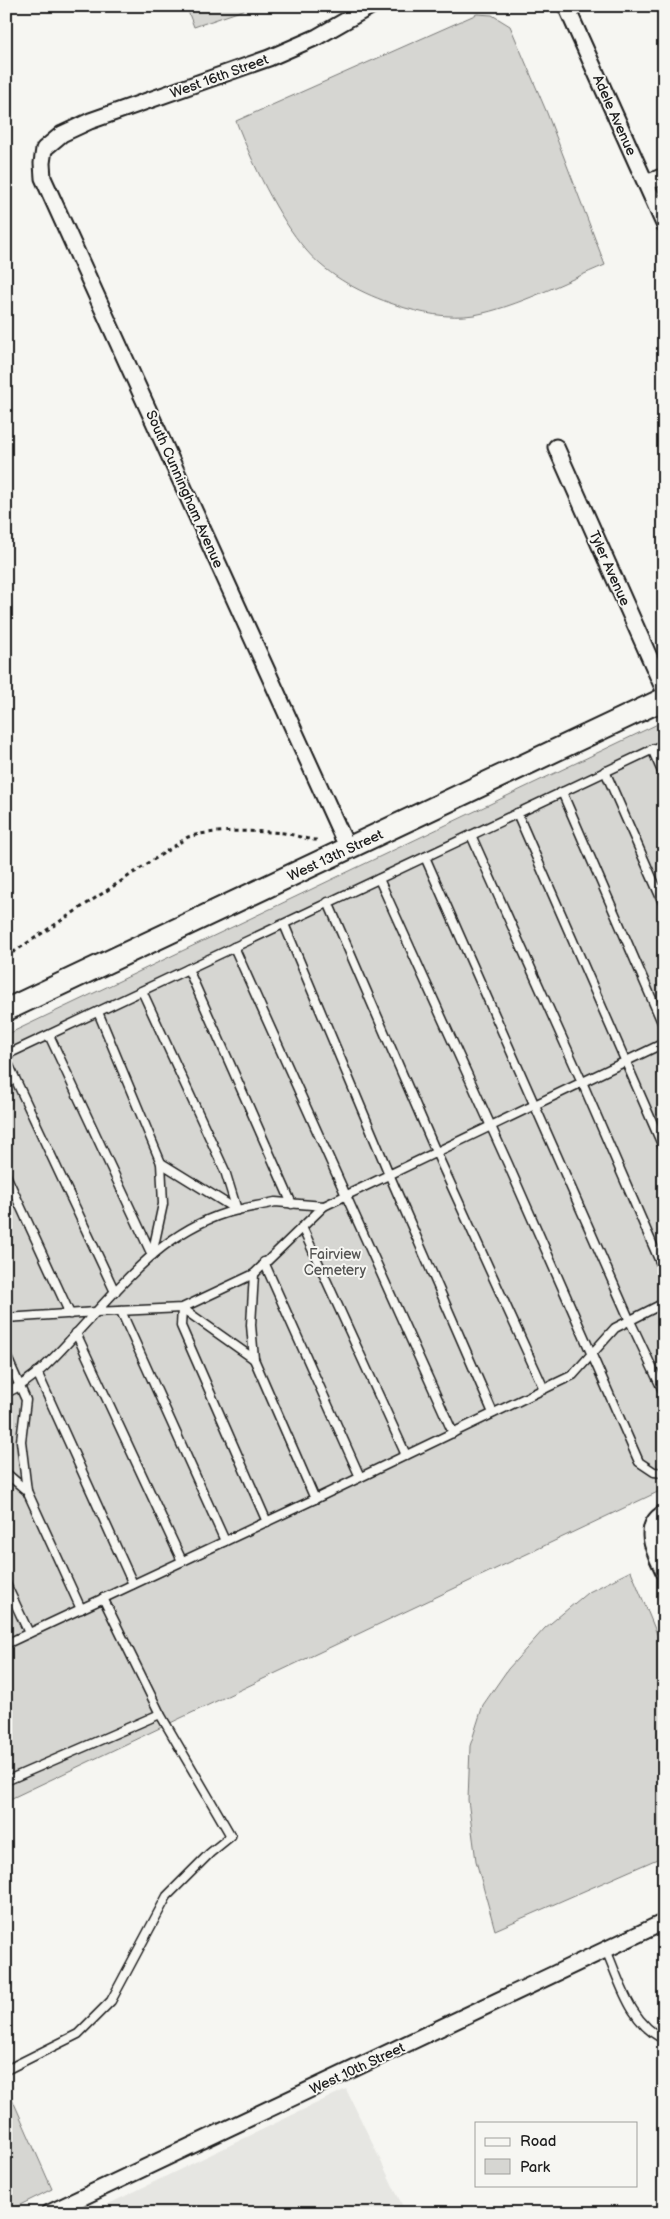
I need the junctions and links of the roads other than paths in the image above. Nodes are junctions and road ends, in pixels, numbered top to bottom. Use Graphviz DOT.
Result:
graph roads {
  1 [pos="371,6"];
  2 [pos="566,6"];
  3 [pos="62,134"];
  4 [pos="664,176"];
  5 [pos="646,184"];
  6 [pos="664,224"];
  7 [pos="556,447"];
  8 [pos="664,690"];
  9 [pos="664,699"];
  10 [pos="664,744"];
  11 [pos="652,749"];
  12 [pos="605,771"];
  13 [pos="664,776"];
  14 [pos="562,792"];
  15 [pos="516,813"];
  16 [pos="471,835"];
  17 [pos="346,845"];
  18 [pos="425,856"];
  19 [pos="378,878"];
  20 [pos="328,902"];
  21 [pos="664,906"];
  22 [pos="284,924"];
  23 [pos="234,947"];
  24 [pos="188,969"];
  25 [pos="142,991"];
  26 [pos="6,1010"];
  27 [pos="98,1012"];
  28 [pos="664,1027"];
  29 [pos="49,1035"];
  30 [pos="664,1043"];
  31 [pos="6,1057"];
  32 [pos="624,1062"];
  33 [pos="582,1082"];
  34 [pos="534,1105"];
  35 [pos="491,1126"];
  36 [pos="664,1148"];
  37 [pos="436,1152"];
  38 [pos="161,1163"];
  39 [pos="389,1174"];
  40 [pos="6,1175"];
  41 [pos="345,1196"];
  42 [pos="292,1204"];
  43 [pos="324,1206"];
  44 [pos="237,1210"];
  45 [pos="302,1227"];
  46 [pos="152,1255"];
  47 [pos="264,1262"];
  48 [pos="664,1271"];
  49 [pos="254,1274"];
  50 [pos="115,1292"];
  51 [pos="664,1303"];
  52 [pos="182,1308"];
  53 [pos="121,1311"];
  54 [pos="96,1312"];
  55 [pos="70,1314"];
  56 [pos="6,1318"];
  57 [pos="630,1321"];
  58 [pos="76,1333"];
  59 [pos="592,1352"];
  60 [pos="6,1354"];
  61 [pos="254,1359"];
  62 [pos="37,1372"];
  63 [pos="22,1386"];
  64 [pos="544,1389"];
  65 [pos="6,1393"];
  66 [pos="664,1393"];
  67 [pos="493,1413"];
  68 [pos="453,1433"];
  69 [pos="406,1455"];
  70 [pos="6,1473"];
  71 [pos="664,1473"];
  72 [pos="360,1477"];
  73 [pos="27,1491"];
  74 [pos="315,1499"];
  75 [pos="664,1513"];
  76 [pos="267,1522"];
  77 [pos="225,1541"];
  78 [pos="182,1562"];
  79 [pos="664,1572"];
  80 [pos="6,1584"];
  81 [pos="133,1584"];
  82 [pos="103,1598"];
  83 [pos="80,1609"];
  84 [pos="29,1633"];
  85 [pos="6,1644"];
  86 [pos="160,1714"];
  87 [pos="6,1778"];
  88 [pos="664,1922"];
  89 [pos="606,1950"];
  90 [pos="664,2039"];
  91 [pos="6,2070"];
  92 [pos="49,2213"];
  1 -- 3 [label="street, West 16th Street"];
  2 -- 5 [label="street, Adele Avenue"];
  3 -- 17 [label="street, South Cunningham Avenue"];
  4 -- 5 [label="street"];
  5 -- 6 [label="street, Adele Avenue"];
  7 -- 8 [label="street, Tyler Avenue"];
  9 -- 17 [label="street, West 13th Street"];
  10 -- 11 [label="lane"];
  11 -- 12 [label="lane"];
  11 -- 13 [label="lane"];
  12 -- 14 [label="lane"];
  12 -- 21 [label="lane"];
  14 -- 15 [label="lane"];
  14 -- 28 [label="lane"];
  15 -- 16 [label="lane"];
  15 -- 32 [label="lane"];
  16 -- 18 [label="lane"];
  16 -- 33 [label="lane"];
  17 -- 26 [label="street, West 13th Street"];
  18 -- 19 [label="lane"];
  18 -- 34 [label="lane"];
  19 -- 20 [label="lane"];
  19 -- 35 [label="lane"];
  20 -- 22 [label="lane"];
  20 -- 37 [label="lane"];
  22 -- 23 [label="lane"];
  22 -- 39 [label="lane"];
  23 -- 24 [label="lane"];
  23 -- 41 [label="lane"];
  24 -- 25 [label="lane"];
  24 -- 42 [label="lane"];
  25 -- 27 [label="lane"];
  25 -- 44 [label="lane"];
  27 -- 29 [label="lane"];
  27 -- 38 [label="lane"];
  29 -- 31 [label="lane"];
  29 -- 46 [label="lane"];
  30 -- 32 [label="lane"];
  31 -- 50 [label="lane"];
  32 -- 33 [label="lane"];
  32 -- 36 [label="lane"];
  33 -- 34 [label="lane"];
  33 -- 48 [label="lane"];
  34 -- 35 [label="lane"];
  34 -- 57 [label="lane"];
  35 -- 37 [label="lane"];
  35 -- 59 [label="lane"];
  37 -- 39 [label="lane"];
  37 -- 64 [label="lane"];
  38 -- 44 [label="lane"];
  38 -- 46 [label="lane"];
  39 -- 41 [label="lane"];
  39 -- 67 [label="lane"];
  40 -- 55 [label="lane"];
  41 -- 43 [label="lane"];
  41 -- 68 [label="lane"];
  42 -- 43 [label="lane"];
  42 -- 44 [label="lane"];
  43 -- 45 [label="lane"];
  44 -- 46 [label="lane"];
  45 -- 47 [label="lane"];
  45 -- 69 [label="lane"];
  46 -- 50 [label="lane"];
  47 -- 49 [label="lane"];
  47 -- 72 [label="lane"];
  49 -- 52 [label="lane"];
  49 -- 61 [label="lane"];
  50 -- 54 [label="lane"];
  51 -- 57 [label="lane"];
  52 -- 53 [label="lane"];
  52 -- 61 [label="lane"];
  52 -- 76 [label="lane"];
  53 -- 54 [label="lane"];
  53 -- 77 [label="lane"];
  54 -- 55 [label="lane"];
  54 -- 58 [label="lane"];
  55 -- 56 [label="lane"];
  57 -- 59 [label="lane"];
  57 -- 66 [label="lane"];
  58 -- 62 [label="lane"];
  58 -- 78 [label="lane"];
  59 -- 64 [label="lane"];
  59 -- 71 [label="lane"];
  60 -- 63 [label="lane"];
  61 -- 74 [label="lane"];
  62 -- 63 [label="lane"];
  62 -- 81 [label="lane"];
  63 -- 65 [label="lane"];
  63 -- 73 [label="lane"];
  64 -- 67 [label="lane"];
  67 -- 68 [label="lane"];
  68 -- 69 [label="lane"];
  69 -- 72 [label="lane"];
  70 -- 73 [label="lane"];
  72 -- 74 [label="lane"];
  73 -- 83 [label="lane"];
  74 -- 76 [label="lane"];
  75 -- 79 [label="street"];
  76 -- 77 [label="lane"];
  77 -- 78 [label="lane"];
  78 -- 81 [label="lane"];
  80 -- 84 [label="lane"];
  81 -- 82 [label="lane"];
  82 -- 83 [label="lane"];
  82 -- 86 [label="lane"];
  83 -- 84 [label="lane"];
  84 -- 85 [label="lane"];
  86 -- 87 [label="lane"];
  86 -- 91 [label="lane"];
  88 -- 89 [label="street, West 10th Street"];
  89 -- 90 [label="lane"];
  89 -- 92 [label="street, West 10th Street"];
}
